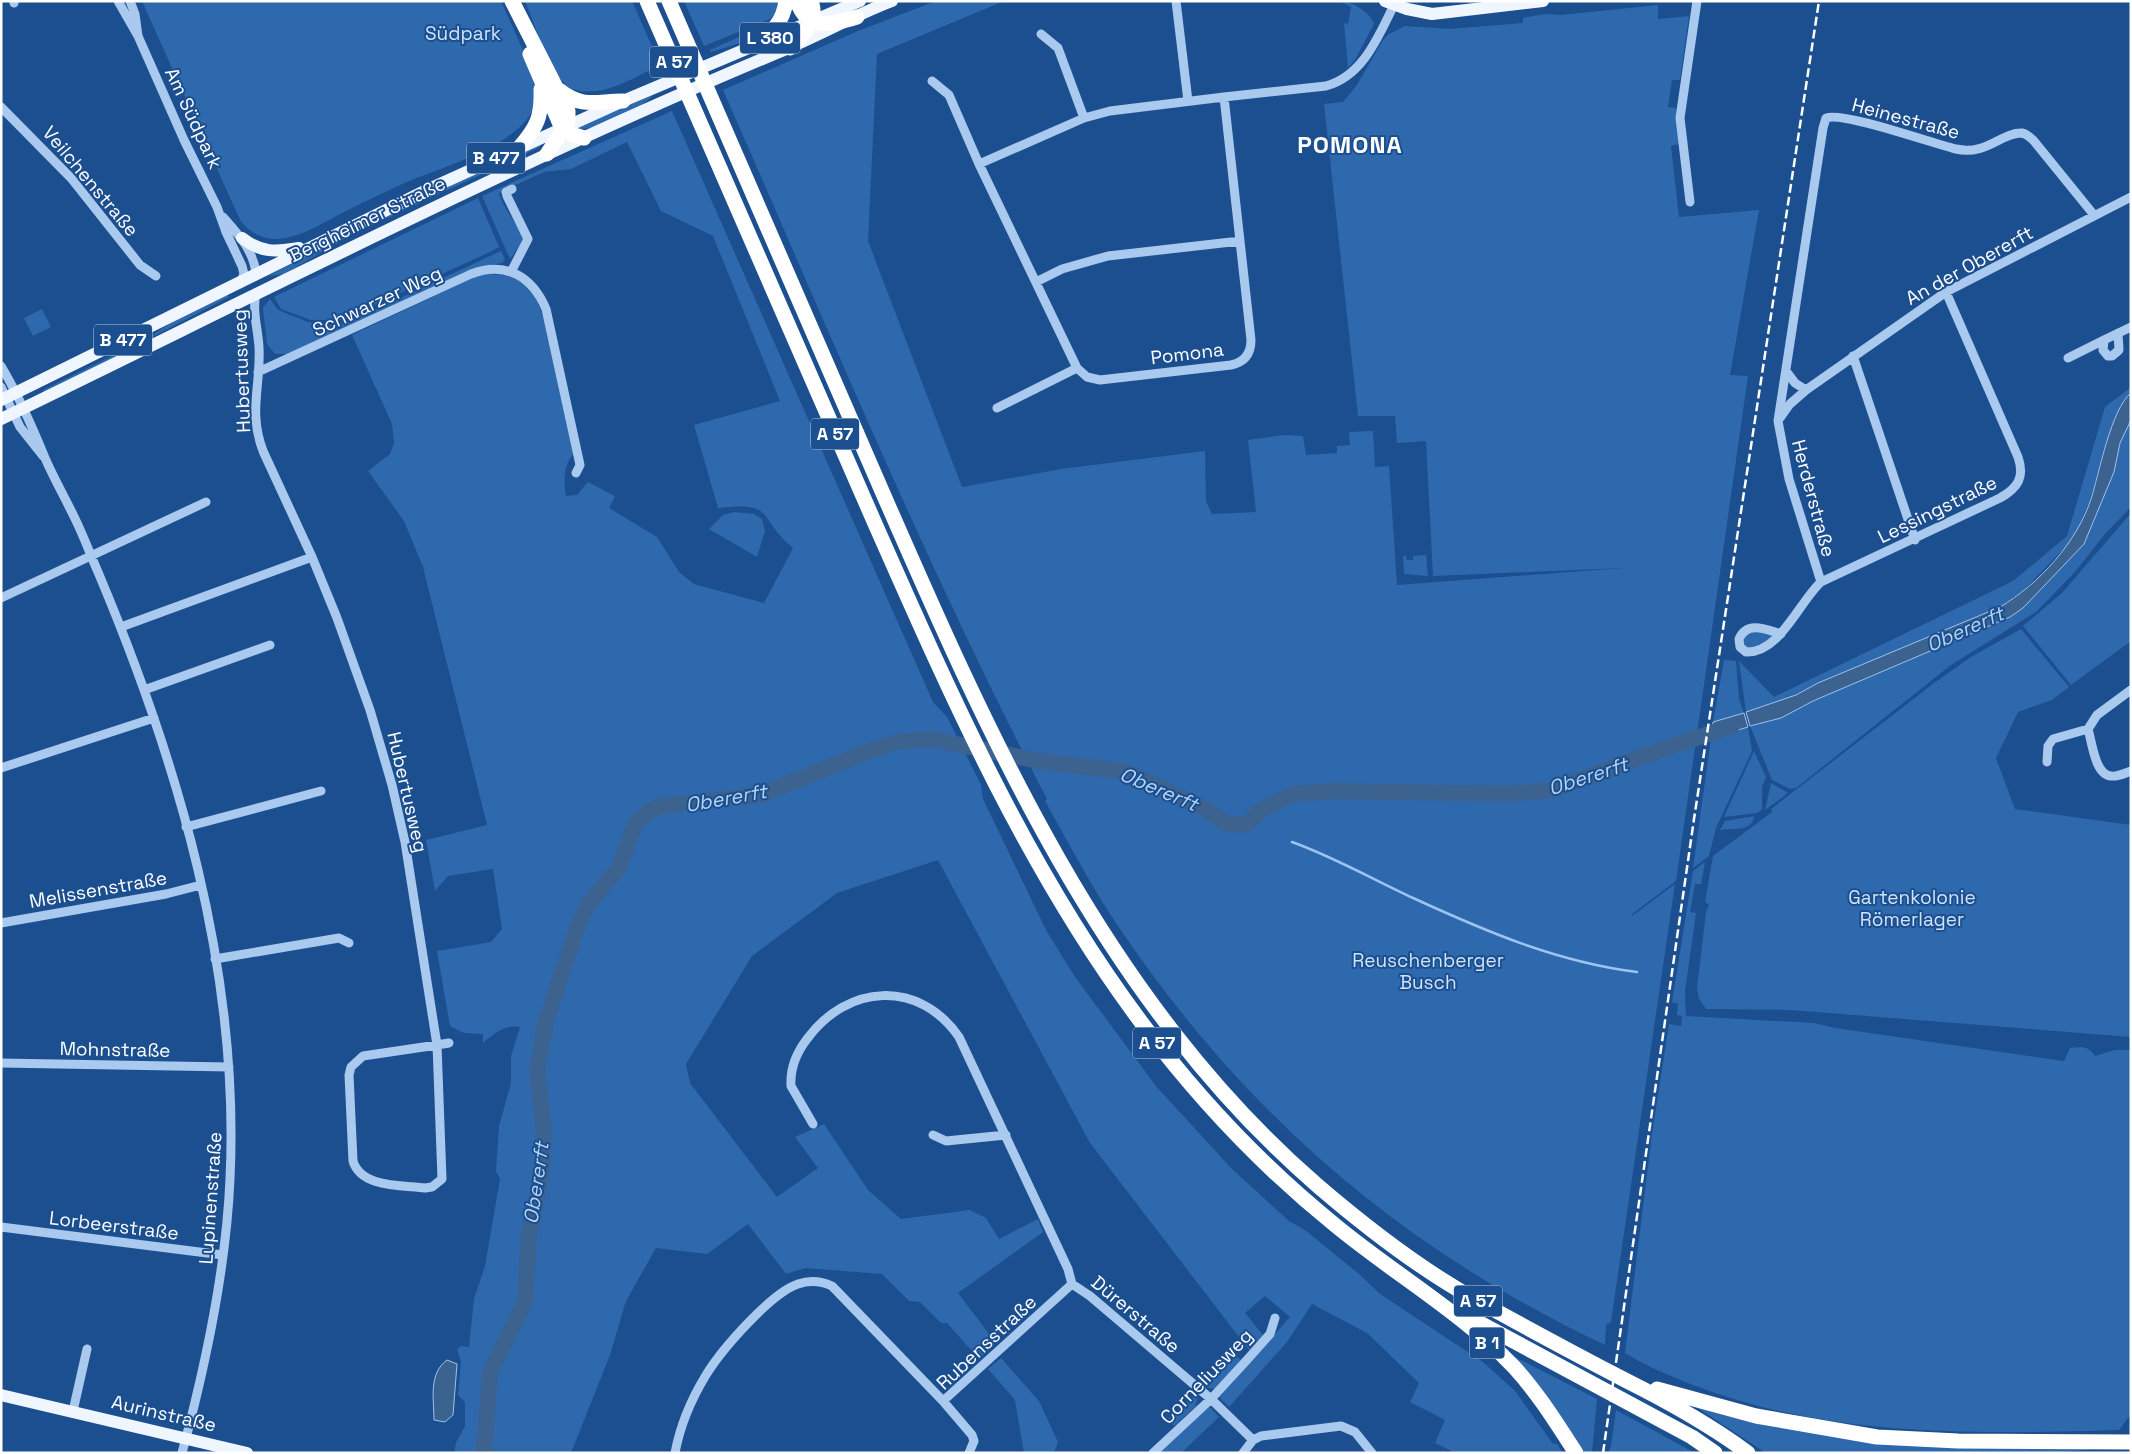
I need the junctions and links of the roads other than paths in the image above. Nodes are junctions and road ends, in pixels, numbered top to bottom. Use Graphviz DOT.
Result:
graph roads {
  1 [pos="118,1"];
  2 [pos="130,1"];
  3 [pos="512,1"];
  4 [pos="647,1"];
  5 [pos="669,1"];
  6 [pos="786,1"];
  7 [pos="797,1"];
  8 [pos="811,1"];
  9 [pos="860,1"];
  10 [pos="892,1"];
  11 [pos="1176,1"];
  12 [pos="1543,1"];
  13 [pos="1697,1"];
  14 [pos="1390,3"];
  15 [pos="857,17"];
  16 [pos="812,20"];
  17 [pos="525,30"];
  18 [pos="1041,34"];
  19 [pos="138,36"];
  20 [pos="754,44"];
  21 [pos="790,48"];
  22 [pos="690,72"];
  23 [pos="932,81"];
  24 [pos="541,82"];
  25 [pos="694,88"];
  26 [pos="557,89"];
  27 [pos="1224,97"];
  28 [pos="623,101"];
  29 [pos="1188,101"];
  30 [pos="1,107"];
  31 [pos="1084,118"];
  32 [pos="564,128"];
  33 [pos="584,138"];
  34 [pos="519,148"];
  35 [pos="547,154"];
  36 [pos="979,164"];
  37 [pos="512,189"];
  38 [pos="2131,197"];
  39 [pos="1690,202"];
  40 [pos="220,213"];
  41 [pos="2094,216"];
  42 [pos="242,238"];
  43 [pos="1240,241"];
  44 [pos="314,245"];
  45 [pos="511,272"];
  46 [pos="256,274"];
  47 [pos="156,276"];
  48 [pos="241,281"];
  49 [pos="1036,282"];
  50 [pos="1946,292"];
  51 [pos="256,293"];
  52 [pos="2131,327"];
  53 [pos="2118,333"];
  54 [pos="2106,339"];
  55 [pos="1853,356"];
  56 [pos="2068,358"];
  57 [pos="1,366"];
  58 [pos="1077,368"];
  59 [pos="1786,371"];
  60 [pos="258,372"];
  61 [pos="1806,390"];
  62 [pos="6,394"];
  63 [pos="25,408"];
  64 [pos="997,408"];
  65 [pos="7,417"];
  66 [pos="1778,421"];
  67 [pos="45,458"];
  68 [pos="576,473"];
  69 [pos="206,502"];
  70 [pos="1915,540"];
  71 [pos="91,556"];
  72 [pos="312,557"];
  73 [pos="1821,582"];
  74 [pos="1,598"];
  75 [pos="121,626"];
  76 [pos="1781,634"];
  77 [pos="270,645"];
  78 [pos="144,690"];
  79 [pos="2131,690"];
  80 [pos="154,718"];
  81 [pos="2088,729"];
  82 [pos="2047,762"];
  83 [pos="1,768"];
  84 [pos="2131,772"];
  85 [pos="321,791"];
  86 [pos="186,827"];
  87 [pos="200,885"];
  88 [pos="1,923"];
  89 [pos="349,942"];
  90 [pos="215,959"];
  91 [pos="449,1043"];
  92 [pos="437,1044"];
  93 [pos="1,1063"];
  94 [pos="228,1067"];
  95 [pos="813,1124"];
  96 [pos="933,1135"];
  97 [pos="1006,1135"];
  98 [pos="1,1227"];
  99 [pos="223,1255"];
  100 [pos="1405,1278"];
  101 [pos="1072,1284"];
  102 [pos="1275,1318"];
  103 [pos="86,1349"];
  104 [pos="1622,1378"];
  105 [pos="1,1395"];
  106 [pos="1211,1398"];
  107 [pos="943,1401"];
  108 [pos="73,1411"];
  109 [pos="2131,1434"];
  110 [pos="186,1437"];
  111 [pos="1252,1440"];
  112 [pos="2131,1442"];
  113 [pos="182,1453"];
  114 [pos="247,1453"];
  115 [pos="675,1453"];
  116 [pos="969,1453"];
  117 [pos="1153,1453"];
  118 [pos="1243,1453"];
  119 [pos="1372,1453"];
  120 [pos="1576,1453"];
  121 [pos="1715,1453"];
  122 [pos="1748,1453"];
  123 [pos="2118,1453"];
  1 -- 19 [label="street, Am Südpark"];
  2 -- 19 [label="street, Am Südpark"];
  3 -- 17 [label="highway"];
  4 -- 100 [label="highway, A 57"];
  5 -- 104 [label="highway, A 57"];
  6 -- 20 [label="highway"];
  7 -- 16 [label="highway"];
  8 -- 16 [label="highway"];
  9 -- 16 [label="main road, Bergheimer Straße / L 380"];
  10 -- 15 [label="main road, Bergheimer Straße / L 380"];
  11 -- 29 [label="street"];
  12 -- 14 [label="main road"];
  13 -- 39 [label="street"];
  14 -- 27 [label="street"];
  15 -- 16 [label="highway"];
  15 -- 21 [label="main road, Bergheimer Straße / L 380"];
  16 -- 20 [label="main road, Bergheimer Straße / L 380"];
  16 -- 21 [label="highway"];
  17 -- 24 [label="highway"];
  17 -- 26 [label="highway"];
  18 -- 31 [label="street"];
  19 -- 40 [label="street, Am Südpark"];
  20 -- 22 [label="main road, Bergheimer Straße / L 380"];
  21 -- 25 [label="main road, Bergheimer Straße / L 380"];
  22 -- 28 [label="main road, Bergheimer Straße / B 477"];
  23 -- 36 [label="street"];
  24 -- 32 [label="highway"];
  24 -- 34 [label="highway"];
  25 -- 33 [label="main road, Bergheimer Straße / B 477"];
  26 -- 28 [label="highway"];
  26 -- 32 [label="highway"];
  27 -- 29 [label="street"];
  27 -- 43 [label="street, Pomona"];
  28 -- 32 [label="main road, Bergheimer Straße / B 477"];
  29 -- 31 [label="street"];
  30 -- 47 [label="street, Veilchenstraße"];
  31 -- 36 [label="street"];
  32 -- 33 [label="highway"];
  32 -- 34 [label="main road, Bergheimer Straße / B 477"];
  32 -- 35 [label="highway"];
  33 -- 35 [label="main road, Bergheimer Straße / B 477"];
  34 -- 44 [label="main road, Bergheimer Straße / B 477"];
  35 -- 51 [label="main road, Bergheimer Straße / B 477"];
  36 -- 49 [label="street"];
  37 -- 45 [label="street"];
  38 -- 41 [label="street, An der Obererft"];
  40 -- 42 [label="street, Am Südpark"];
  40 -- 48 [label="street, Am Südpark"];
  41 -- 50 [label="street, An der Obererft"];
  41 -- 59 [label="street, Heinestraße"];
  42 -- 44 [label="main road"];
  42 -- 46 [label="street, Am Südpark"];
  43 -- 49 [label="street"];
  43 -- 58 [label="street, Pomona"];
  44 -- 46 [label="main road, Bergheimer Straße / B 477"];
  45 -- 60 [label="street, Schwarzer Weg"];
  45 -- 68 [label="street"];
  46 -- 48 [label="main road, Bergheimer Straße / B 477"];
  46 -- 51 [label="main road"];
  48 -- 62 [label="main road, Bergheimer Straße / B 477"];
  49 -- 58 [label="street"];
  50 -- 55 [label="street, An der Obererft"];
  50 -- 70 [label="street, Lessingstraße"];
  51 -- 60 [label="street, Hubertusweg"];
  51 -- 63 [label="main road, Bergheimer Straße / B 477"];
  52 -- 53 [label="street"];
  53 -- 54 [label="street"];
  53 -- 54 [label="street"];
  54 -- 56 [label="street"];
  55 -- 61 [label="street, An der Obererft"];
  55 -- 70 [label="street"];
  57 -- 62 [label="street"];
  58 -- 64 [label="street"];
  59 -- 61 [label="street"];
  59 -- 66 [label="street, Heinestraße"];
  60 -- 72 [label="street, Hubertusweg"];
  61 -- 66 [label="street, An der Obererft"];
  62 -- 63 [label="street, Lupinenstraße"];
  62 -- 65 [label="street, Lupinenstraße"];
  63 -- 65 [label="main road, Bergheimer Straße / B 477"];
  63 -- 67 [label="street, Lupinenstraße"];
  65 -- 67 [label="street, Lupinenstraße"];
  66 -- 73 [label="street, Herderstraße"];
  67 -- 71 [label="street, Lupinenstraße"];
  69 -- 71 [label="street"];
  70 -- 73 [label="street, Lessingstraße"];
  71 -- 74 [label="street"];
  71 -- 75 [label="street, Lupinenstraße"];
  72 -- 75 [label="street"];
  72 -- 92 [label="street, Hubertusweg"];
  73 -- 76 [label="street, Lessingstraße"];
  75 -- 78 [label="street, Lupinenstraße"];
  77 -- 78 [label="street"];
  78 -- 80 [label="street, Lupinenstraße"];
  79 -- 81 [label="street"];
  80 -- 83 [label="street"];
  80 -- 86 [label="street, Lupinenstraße"];
  81 -- 82 [label="street"];
  81 -- 84 [label="street"];
  85 -- 86 [label="street"];
  86 -- 87 [label="street, Lupinenstraße"];
  87 -- 88 [label="street, Melissenstraße"];
  87 -- 90 [label="street, Lupinenstraße"];
  89 -- 90 [label="street"];
  90 -- 94 [label="street, Lupinenstraße"];
  91 -- 92 [label="street, Hubertusweg"];
  92 -- 92 [label="street, Hubertusweg"];
  93 -- 94 [label="street, Mohnstraße"];
  94 -- 99 [label="street, Lupinenstraße"];
  95 -- 97 [label="street, Dürerstraße"];
  96 -- 97 [label="street"];
  97 -- 101 [label="street, Dürerstraße"];
  98 -- 99 [label="street, Lorbeerstraße"];
  99 -- 110 [label="street, Lupinenstraße"];
  100 -- 120 [label="highway, B 1"];
  100 -- 121 [label="highway, A 57"];
  101 -- 106 [label="street, Dürerstraße"];
  101 -- 107 [label="street, Rubensstraße"];
  102 -- 106 [label="street, Corneliusweg"];
  103 -- 108 [label="street"];
  104 -- 112 [label="highway"];
  104 -- 122 [label="highway, A 57"];
  105 -- 108 [label="main road, Aurinstraße"];
  106 -- 111 [label="street, Dürerstraße"];
  106 -- 117 [label="street, Corneliusweg"];
  107 -- 115 [label="street"];
  107 -- 116 [label="street, Rubensstraße"];
  108 -- 110 [label="main road, Aurinstraße"];
  109 -- 123 [label="highway"];
  110 -- 113 [label="street, Lupinenstraße"];
  110 -- 114 [label="main road, Aurinstraße"];
  111 -- 118 [label="street"];
  111 -- 119 [label="street"];
}
